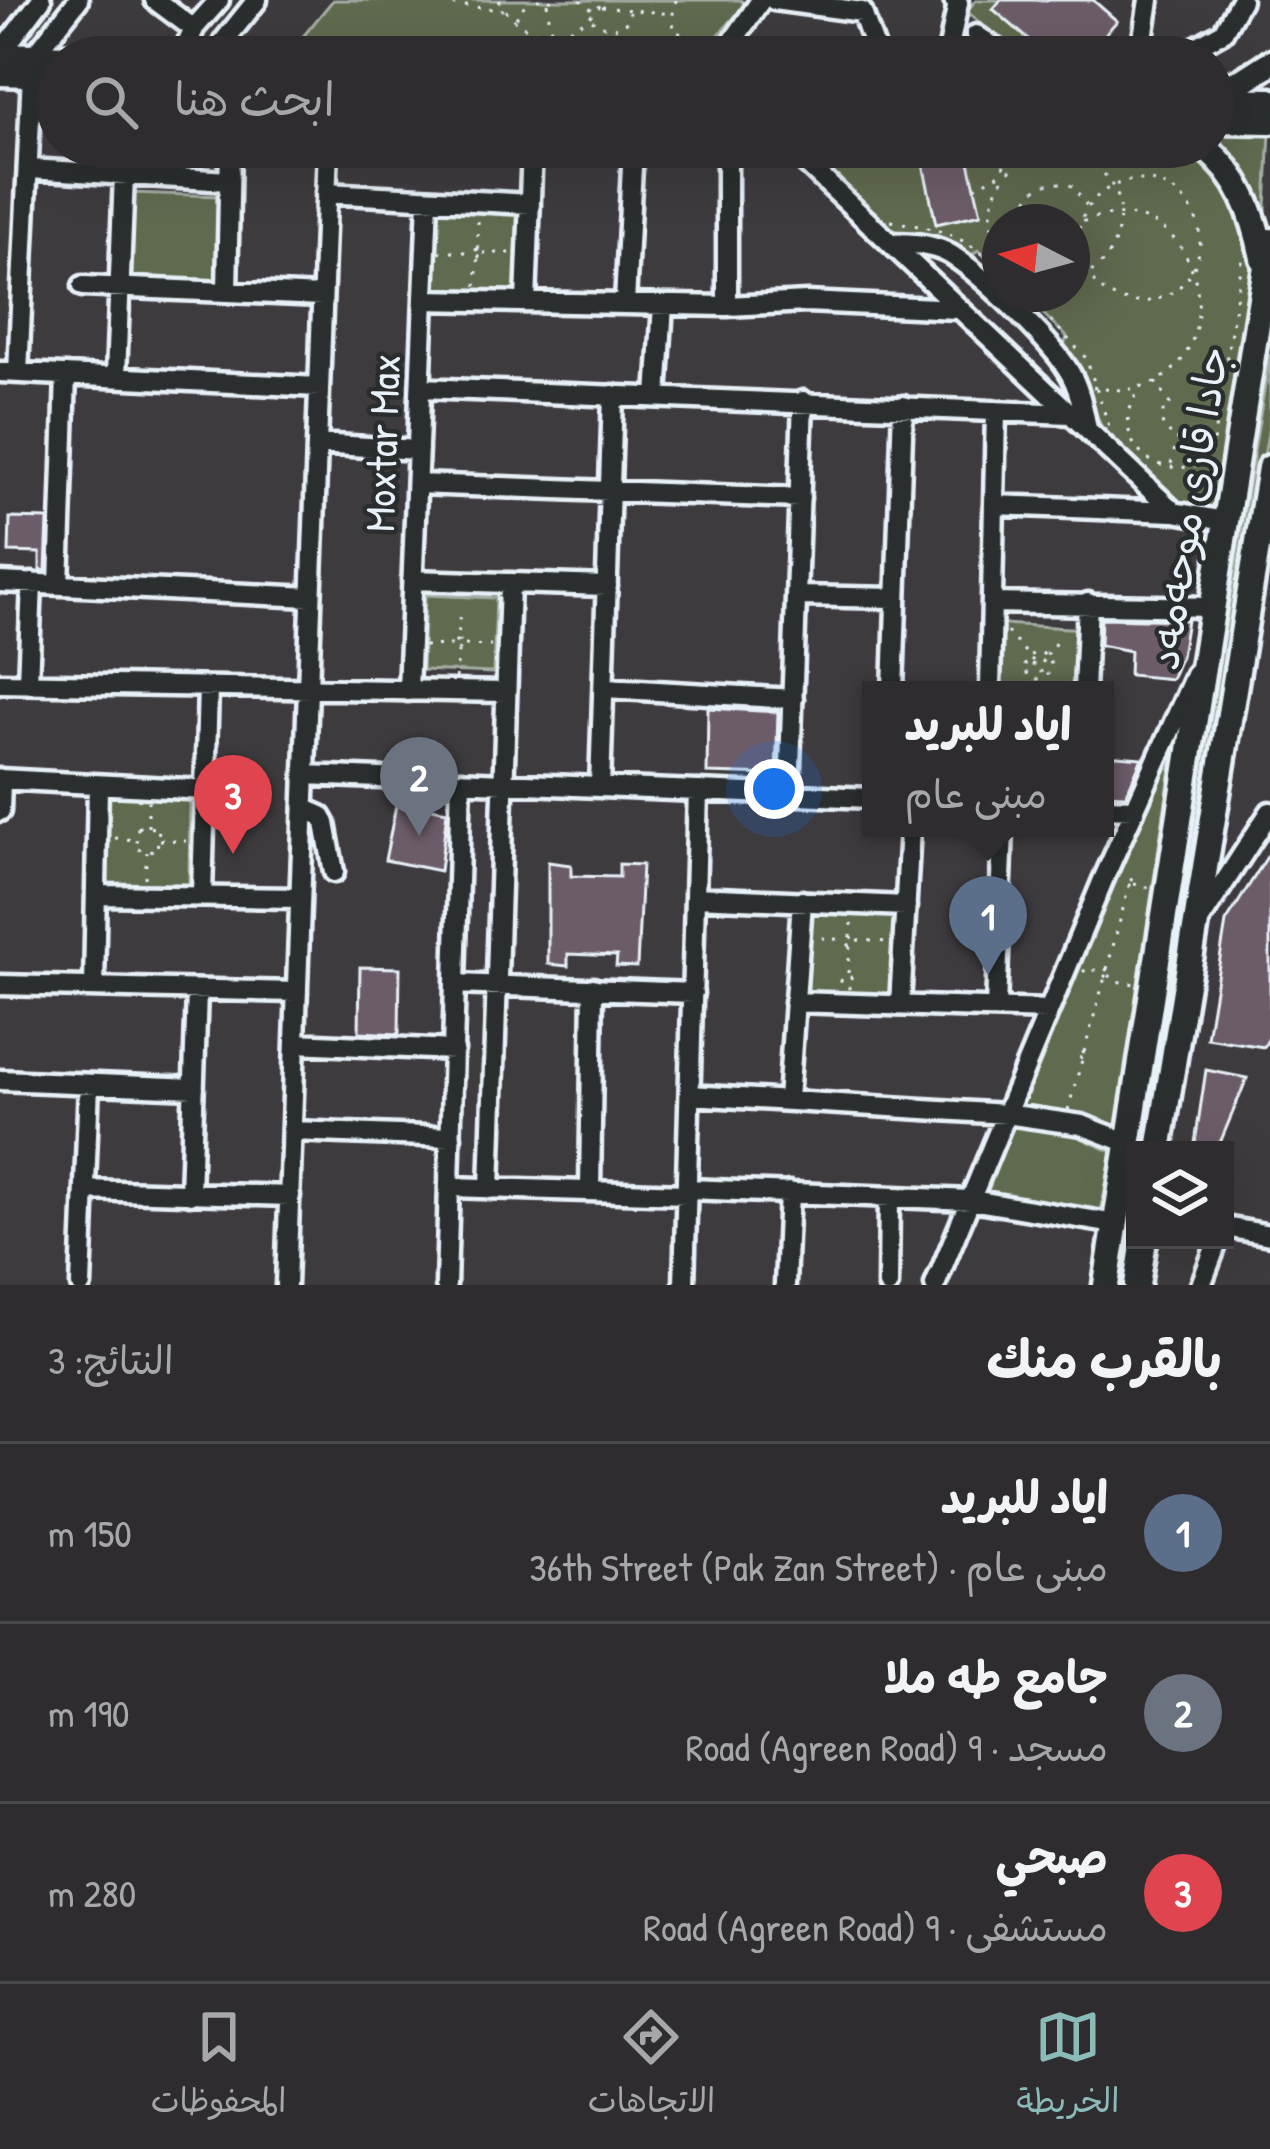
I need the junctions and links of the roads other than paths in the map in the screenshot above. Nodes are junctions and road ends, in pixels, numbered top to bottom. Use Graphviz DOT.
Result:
graph roads {
  1 [pos="41,0"];
  2 [pos="155,0"];
  3 [pos="219,0"];
  4 [pos="257,0"];
  5 [pos="761,0"];
  6 [pos="774,0"];
  7 [pos="954,0"];
  8 [pos="1149,0"];
  9 [pos="1240,0"];
  10 [pos="72,2"];
  11 [pos="194,29"];
  12 [pos="56,36"];
  13 [pos="191,36"];
  14 [pos="227,36"];
  15 [pos="736,36"];
  16 [pos="871,36"];
  17 [pos="951,36"];
  18 [pos="1143,36"];
  19 [pos="1216,36"];
  20 [pos="0,55"];
  21 [pos="1270,63"];
  22 [pos="36,66"];
  23 [pos="36,69"];
  24 [pos="0,73"];
  25 [pos="1234,85"];
  26 [pos="1234,97"];
  27 [pos="1270,101"];
  28 [pos="36,110"];
  29 [pos="1234,121"];
  30 [pos="1270,122"];
  31 [pos="229,168"];
  32 [pos="327,168"];
  33 [pos="531,168"];
  34 [pos="632,168"];
  35 [pos="727,168"];
  36 [pos="811,168"];
  37 [pos="1220,168"];
  38 [pos="29,170"];
  39 [pos="124,175"];
  40 [pos="229,181"];
  41 [pos="326,193"];
  42 [pos="428,199"];
  43 [pos="530,204"];
  44 [pos="891,243"];
  45 [pos="1257,253"];
  46 [pos="0,285"];
  47 [pos="22,286"];
  48 [pos="83,286"];
  49 [pos="119,287"];
  50 [pos="227,292"];
  51 [pos="322,296"];
  52 [pos="424,300"];
  53 [pos="526,302"];
  54 [pos="625,303"];
  55 [pos="663,305"];
  56 [pos="727,307"];
  57 [pos="957,309"];
  58 [pos="9,372"];
  59 [pos="66,375"];
  60 [pos="116,376"];
  61 [pos="319,387"];
  62 [pos="422,388"];
  63 [pos="614,395"];
  64 [pos="657,396"];
  65 [pos="803,401"];
  66 [pos="903,406"];
  67 [pos="996,411"];
  68 [pos="1070,414"];
  69 [pos="1087,431"];
  70 [pos="317,445"];
  71 [pos="418,450"];
  72 [pos="1270,468"];
  73 [pos="417,484"];
  74 [pos="610,492"];
  75 [pos="800,498"];
  76 [pos="995,505"];
  77 [pos="1267,510"];
  78 [pos="1174,512"];
  79 [pos="1225,521"];
  80 [pos="412,580"];
  81 [pos="0,582"];
  82 [pos="32,583"];
  83 [pos="510,583"];
  84 [pos="59,585"];
  85 [pos="607,586"];
  86 [pos="798,596"];
  87 [pos="311,597"];
  88 [pos="894,598"];
  89 [pos="1088,603"];
  90 [pos="1211,607"];
  91 [pos="992,609"];
  92 [pos="1203,658"];
  93 [pos="893,681"];
  94 [pos="990,681"];
  95 [pos="1084,681"];
  96 [pos="0,683"];
  97 [pos="28,683"];
  98 [pos="208,688"];
  99 [pos="604,688"];
  100 [pos="308,690"];
  101 [pos="408,691"];
  102 [pos="506,692"];
  103 [pos="793,699"];
  104 [pos="305,776"];
  105 [pos="0,779"];
  106 [pos="461,781"];
  107 [pos="503,784"];
  108 [pos="98,786"];
  109 [pos="600,787"];
  110 [pos="206,790"];
  111 [pos="698,791"];
  112 [pos="788,795"];
  113 [pos="862,798"];
  114 [pos="1114,808"];
  115 [pos="305,809"];
  116 [pos="1133,809"];
  117 [pos="0,811"];
  118 [pos="1270,812"];
  119 [pos="910,837"];
  120 [pos="1003,837"];
  121 [pos="334,872"];
  122 [pos="97,895"];
  123 [pos="202,895"];
  124 [pos="695,897"];
  125 [pos="300,898"];
  126 [pos="802,901"];
  127 [pos="906,906"];
  128 [pos="1196,926"];
  129 [pos="456,983"];
  130 [pos="497,983"];
  131 [pos="0,985"];
  132 [pos="94,987"];
  133 [pos="593,988"];
  134 [pos="197,991"];
  135 [pos="297,992"];
  136 [pos="693,992"];
  137 [pos="794,1002"];
  138 [pos="900,1006"];
  139 [pos="996,1008"];
  140 [pos="1048,1010"];
  141 [pos="295,1042"];
  142 [pos="454,1050"];
  143 [pos="0,1080"];
  144 [pos="89,1084"];
  145 [pos="194,1088"];
  146 [pos="690,1095"];
  147 [pos="788,1100"];
  148 [pos="1006,1114"];
  149 [pos="292,1131"];
  150 [pos="451,1137"];
  151 [pos="1126,1141"];
  152 [pos="1161,1141"];
  153 [pos="1126,1142"];
  154 [pos="450,1187"];
  155 [pos="490,1189"];
  156 [pos="85,1190"];
  157 [pos="590,1191"];
  158 [pos="687,1191"];
  159 [pos="789,1192"];
  160 [pos="190,1194"];
  161 [pos="290,1196"];
  162 [pos="889,1196"];
  163 [pos="970,1200"];
  164 [pos="1115,1224"];
  165 [pos="1234,1229"];
  166 [pos="1270,1235"];
  167 [pos="1143,1249"];
  168 [pos="1215,1249"];
  169 [pos="81,1285"];
  170 [pos="286,1285"];
  171 [pos="446,1285"];
  172 [pos="684,1285"];
  173 [pos="785,1285"];
  174 [pos="888,1285"];
  175 [pos="934,1285"];
  176 [pos="1106,1285"];
  177 [pos="1137,1285"];
  178 [pos="1201,1285"];
  1 -- 20 [label="street"];
  2 -- 11 [label="street"];
  3 -- 11 [label="street"];
  4 -- 14 [label="street"];
  5 -- 15 [label="street"];
  6 -- 16 [label="street"];
  7 -- 17 [label="street"];
  8 -- 18 [label="street"];
  9 -- 19 [label="street"];
  10 -- 12 [label="street"];
  11 -- 13 [label="street"];
  20 -- 22 [label="main road"];
  21 -- 25 [label="main road"];
  23 -- 24 [label="main road"];
  26 -- 27 [label="main road"];
  28 -- 38 [label="street"];
  29 -- 30 [label="main road"];
  31 -- 40 [label="street"];
  32 -- 41 [label="street"];
  33 -- 43 [label="street"];
  34 -- 54 [label="street"];
  35 -- 56 [label="street"];
  36 -- 44 [label="street"];
  37 -- 45 [label="main road"];
  38 -- 39 [label="street"];
  38 -- 47 [label="street"];
  39 -- 40 [label="street"];
  39 -- 49 [label="street"];
  40 -- 50 [label="street"];
  41 -- 42 [label="street"];
  41 -- 51 [label="street"];
  42 -- 43 [label="street"];
  42 -- 52 [label="street, Moxtar Max"];
  43 -- 53 [label="street"];
  44 -- 57 [label="street"];
  44 -- 69 [label="street"];
  45 -- 79 [label="main road, جادا قازی موحەمەد"];
  46 -- 47 [label="street"];
  47 -- 58 [label="street"];
  48 -- 49 [label="street"];
  49 -- 50 [label="street"];
  49 -- 60 [label="street"];
  50 -- 51 [label="street"];
  51 -- 61 [label="street"];
  52 -- 53 [label="street"];
  52 -- 62 [label="street, Moxtar Max"];
  53 -- 54 [label="street"];
  54 -- 55 [label="street"];
  55 -- 56 [label="street"];
  55 -- 64 [label="street"];
  56 -- 57 [label="street"];
  57 -- 68 [label="street"];
  58 -- 59 [label="street"];
  59 -- 60 [label="street"];
  59 -- 84 [label="street"];
  60 -- 61 [label="street"];
  61 -- 70 [label="street"];
  62 -- 63 [label="street"];
  62 -- 71 [label="street, Moxtar Max"];
  63 -- 64 [label="street"];
  63 -- 74 [label="street"];
  64 -- 65 [label="street"];
  65 -- 66 [label="street"];
  65 -- 75 [label="street"];
  66 -- 67 [label="street"];
  66 -- 88 [label="street"];
  67 -- 68 [label="street"];
  67 -- 76 [label="street"];
  68 -- 69 [label="street"];
  69 -- 78 [label="street"];
  70 -- 71 [label="street"];
  70 -- 87 [label="street"];
  71 -- 73 [label="street, Moxtar Max"];
  72 -- 77 [label="main road, جادا قازی موحەمەد"];
  73 -- 74 [label="street"];
  73 -- 80 [label="street, Moxtar Max"];
  74 -- 75 [label="street"];
  74 -- 85 [label="street"];
  75 -- 86 [label="street"];
  76 -- 78 [label="street"];
  76 -- 91 [label="street"];
  77 -- 128 [label="main road, جادا قازی موحەمەد"];
  78 -- 79 [label="street"];
  79 -- 90 [label="main road, جادا قازی موحەمەد"];
  80 -- 83 [label="street"];
  80 -- 101 [label="street, Moxtar Max"];
  81 -- 82 [label="street"];
  82 -- 84 [label="street"];
  82 -- 97 [label="street"];
  83 -- 85 [label="street"];
  83 -- 102 [label="street"];
  84 -- 87 [label="street"];
  85 -- 99 [label="street"];
  86 -- 88 [label="street"];
  86 -- 103 [label="street"];
  87 -- 100 [label="street"];
  88 -- 93 [label="street"];
  89 -- 90 [label="street"];
  89 -- 91 [label="street"];
  89 -- 95 [label="street"];
  90 -- 92 [label="main road, جادا قازی موحەمەد"];
  91 -- 94 [label="street"];
  92 -- 116 [label="street"];
  92 -- 151 [label="main road, جادا قازی موحەمەد"];
  96 -- 97 [label="street"];
  97 -- 98 [label="street"];
  98 -- 100 [label="street"];
  98 -- 110 [label="street"];
  99 -- 103 [label="street"];
  99 -- 109 [label="street"];
  100 -- 101 [label="street"];
  100 -- 104 [label="street"];
  101 -- 102 [label="street"];
  102 -- 107 [label="street"];
  103 -- 112 [label="street"];
  104 -- 106 [label="street"];
  104 -- 115 [label="street"];
  105 -- 108 [label="street"];
  105 -- 117 [label="street"];
  106 -- 107 [label="street"];
  106 -- 129 [label="street"];
  107 -- 109 [label="street"];
  107 -- 130 [label="street"];
  108 -- 110 [label="street"];
  108 -- 122 [label="street"];
  109 -- 111 [label="street"];
  110 -- 123 [label="street"];
  111 -- 112 [label="street"];
  111 -- 124 [label="street"];
  112 -- 113 [label="street"];
  114 -- 116 [label="street"];
  115 -- 121 [label="street"];
  115 -- 125 [label="street"];
  116 -- 140 [label="street"];
  118 -- 128 [label="street"];
  119 -- 127 [label="street"];
  120 -- 139 [label="street"];
  122 -- 123 [label="street"];
  122 -- 132 [label="street"];
  123 -- 125 [label="street"];
  124 -- 126 [label="street"];
  124 -- 136 [label="street"];
  125 -- 135 [label="street"];
  126 -- 127 [label="street"];
  126 -- 137 [label="street"];
  127 -- 138 [label="street"];
  128 -- 152 [label="main road, جادا قازی موحەمەد"];
  129 -- 130 [label="street"];
  129 -- 142 [label="street"];
  130 -- 133 [label="street"];
  130 -- 155 [label="street"];
  131 -- 132 [label="street"];
  132 -- 134 [label="street"];
  133 -- 136 [label="street"];
  133 -- 157 [label="street"];
  134 -- 135 [label="street"];
  134 -- 145 [label="street"];
  135 -- 141 [label="street"];
  136 -- 146 [label="street"];
  137 -- 138 [label="street"];
  137 -- 147 [label="street"];
  138 -- 139 [label="street"];
  139 -- 140 [label="street"];
  140 -- 148 [label="street"];
  141 -- 142 [label="street"];
  141 -- 149 [label="street"];
  142 -- 150 [label="street"];
  143 -- 144 [label="street"];
  144 -- 145 [label="street"];
  144 -- 156 [label="street"];
  145 -- 160 [label="street"];
  146 -- 147 [label="street"];
  146 -- 158 [label="street"];
  147 -- 148 [label="street"];
  148 -- 153 [label="street"];
  148 -- 163 [label="street"];
  149 -- 150 [label="street"];
  149 -- 161 [label="street"];
  150 -- 154 [label="street"];
  153 -- 164 [label="main road, جادا قازی موحەمەد"];
  154 -- 155 [label="street"];
  154 -- 171 [label="street"];
  155 -- 157 [label="street"];
  156 -- 160 [label="street"];
  156 -- 169 [label="street"];
  157 -- 158 [label="street"];
  158 -- 159 [label="street"];
  158 -- 172 [label="street"];
  159 -- 162 [label="street"];
  159 -- 173 [label="street"];
  160 -- 161 [label="street"];
  161 -- 170 [label="street"];
  162 -- 163 [label="street"];
  162 -- 174 [label="street"];
  163 -- 164 [label="street"];
  163 -- 175 [label="street"];
  164 -- 176 [label="main road, جادا قازی موحەمەد"];
  165 -- 166 [label="street"];
  167 -- 177 [label="main road"];
  168 -- 178 [label="street"];
}
